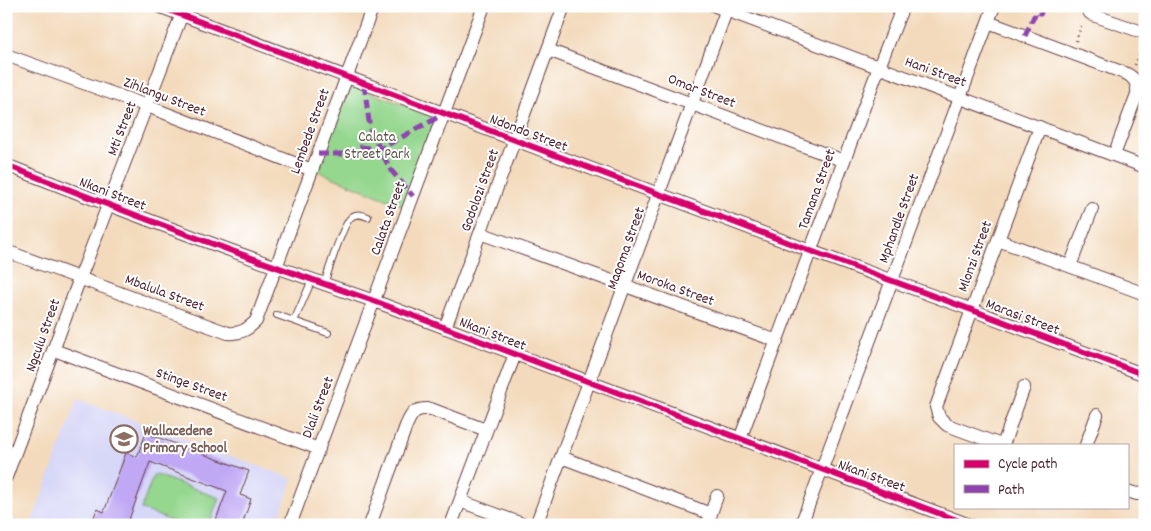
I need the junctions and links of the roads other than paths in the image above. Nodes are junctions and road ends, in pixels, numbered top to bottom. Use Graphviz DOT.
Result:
graph roads {
  1 [pos="158,6"];
  2 [pos="373,6"];
  3 [pos="484,6"];
  4 [pos="564,6"];
  5 [pos="903,6"];
  6 [pos="994,6"];
  7 [pos="723,8"];
  8 [pos="1086,8"];
  9 [pos="183,10"];
  10 [pos="988,22"];
  11 [pos="1145,34"];
  12 [pos="548,50"];
  13 [pos="6,54"];
  14 [pos="879,67"];
  15 [pos="346,77"];
  16 [pos="960,98"];
  17 [pos="691,104"];
  18 [pos="146,106"];
  19 [pos="444,114"];
  20 [pos="1040,127"];
  21 [pos="514,140"];
  22 [pos="1114,155"];
  23 [pos="844,161"];
  24 [pos="6,165"];
  25 [pos="1145,167"];
  26 [pos="312,170"];
  27 [pos="658,194"];
  28 [pos="109,205"];
  29 [pos="1092,209"];
  30 [pos="368,217"];
  31 [pos="480,233"];
  32 [pos="998,240"];
  33 [pos="810,251"];
  34 [pos="8,256"];
  35 [pos="1070,266"];
  36 [pos="276,267"];
  37 [pos="80,278"];
  38 [pos="892,281"];
  39 [pos="318,282"];
  40 [pos="624,285"];
  41 [pos="1144,290"];
  42 [pos="374,301"];
  43 [pos="972,310"];
  44 [pos="277,315"];
  45 [pos="294,322"];
  46 [pos="445,328"];
  47 [pos="328,333"];
  48 [pos="776,341"];
  49 [pos="54,350"];
  50 [pos="515,354"];
  51 [pos="1145,375"];
  52 [pos="588,382"];
  53 [pos="1024,388"];
  54 [pos="1097,415"];
  55 [pos="486,430"];
  56 [pos="740,439"];
  57 [pos="999,444"];
  58 [pos="1002,444"];
  59 [pos="1086,444"];
  60 [pos="319,449"];
  61 [pos="561,457"];
  62 [pos="821,469"];
  63 [pos="6,477"];
  64 [pos="1128,492"];
  65 [pos="1145,493"];
  66 [pos="717,496"];
  67 [pos="460,501"];
  68 [pos="709,519"];
  69 [pos="290,525"];
  70 [pos="370,525"];
  71 [pos="451,525"];
  72 [pos="525,525"];
  73 [pos="536,525"];
  74 [pos="801,525"];
  75 [pos="970,525"];
  1 -- 9 [label="street, Ndondo Street"];
  2 -- 15 [label="street, Lembede Street"];
  3 -- 19 [label="street, Calata Street"];
  4 -- 12 [label="street, Godolozi Street"];
  5 -- 14 [label="street, Tamana Street"];
  6 -- 10 [label="street, Mphandle Street"];
  7 -- 14 [label="street, Hani Street"];
  7 -- 17 [label="street, Maqoma Street"];
  8 -- 11 [label="street"];
  9 -- 15 [label="street, Ndondo Street"];
  9 -- 18 [label="street, Mti Street"];
  10 -- 16 [label="street, Mphandle Street"];
  10 -- 22 [label="street"];
  12 -- 17 [label="street, Omar Street"];
  12 -- 21 [label="street, Godolozi Street"];
  13 -- 18 [label="street, Zihlangu Street"];
  14 -- 16 [label="street, Hani Street"];
  14 -- 23 [label="street, Tamana Street"];
  15 -- 19 [label="street, Ndondo Street"];
  15 -- 26 [label="street, Lembede Street"];
  16 -- 20 [label="street, Hani Street"];
  16 -- 38 [label="street, Mphandle Street"];
  17 -- 23 [label="street, Omar Street"];
  17 -- 27 [label="street, Maqoma Street"];
  18 -- 26 [label="street, Zihlangu Street"];
  18 -- 28 [label="street, Mti Street"];
  19 -- 21 [label="street, Ndondo Street"];
  19 -- 42 [label="street, Calata Street"];
  20 -- 22 [label="street, Hani Street"];
  20 -- 32 [label="street, Mlonzi Street"];
  21 -- 27 [label="street, Ndondo Street"];
  21 -- 31 [label="street, Godolozi Street"];
  22 -- 25 [label="street, Hani Street"];
  23 -- 33 [label="street, Tamana Street"];
  24 -- 28 [label="street, Nkani Street"];
  26 -- 36 [label="street, Lembede Street"];
  27 -- 33 [label="street, Ndondo Street"];
  27 -- 40 [label="street, Maqoma Street"];
  28 -- 36 [label="street, Nkani Street"];
  28 -- 37 [label="street, Ngculu Street"];
  29 -- 35 [label="street"];
  30 -- 39 [label="lane"];
  31 -- 40 [label="street, Moroka Street"];
  31 -- 46 [label="street, Godolozi Street"];
  32 -- 35 [label="street"];
  32 -- 43 [label="street, Mlonzi Street"];
  33 -- 38 [label="street, Ndondo Street"];
  33 -- 48 [label="street, Tamana Street"];
  34 -- 37 [label="street, Mbalula Street"];
  35 -- 41 [label="street"];
  36 -- 37 [label="street, Mbalula Street"];
  36 -- 39 [label="street, Nkani Street"];
  37 -- 49 [label="street, Ngculu Street"];
  38 -- 43 [label="street, Marasi Street"];
  38 -- 62 [label="street, Mphandle Street"];
  39 -- 42 [label="street, Nkani Street"];
  39 -- 45 [label="lane"];
  40 -- 48 [label="street, Moroka Street"];
  40 -- 52 [label="street, Maqoma Street"];
  42 -- 46 [label="street, Nkani Street"];
  42 -- 60 [label="street, Dlali Street"];
  43 -- 51 [label="street, Marasi Street"];
  43 -- 57 [label="street, Mlonzi Street"];
  44 -- 45 [label="lane"];
  45 -- 47 [label="lane"];
  46 -- 50 [label="street, Nkani Street"];
  48 -- 56 [label="street, Tamana Street"];
  49 -- 60 [label="street, Stinge Street"];
  49 -- 63 [label="street, Ngculu Street"];
  50 -- 52 [label="street, Nkani Street"];
  50 -- 55 [label="street"];
  52 -- 56 [label="street, Nkani Street"];
  52 -- 61 [label="street, Maqoma Street"];
  53 -- 58 [label="street"];
  54 -- 59 [label="street"];
  55 -- 67 [label="street"];
  55 -- 70 [label="street"];
  56 -- 62 [label="street, Nkani Street"];
  60 -- 69 [label="street, Dlali Street"];
  61 -- 68 [label="street"];
  61 -- 73 [label="street, Maqoma Street"];
  62 -- 74 [label="street, Mphandle Street"];
  62 -- 75 [label="street, Nkani Street"];
  64 -- 65 [label="street"];
  66 -- 68 [label="street"];
  67 -- 71 [label="street"];
  67 -- 72 [label="street"];
}
